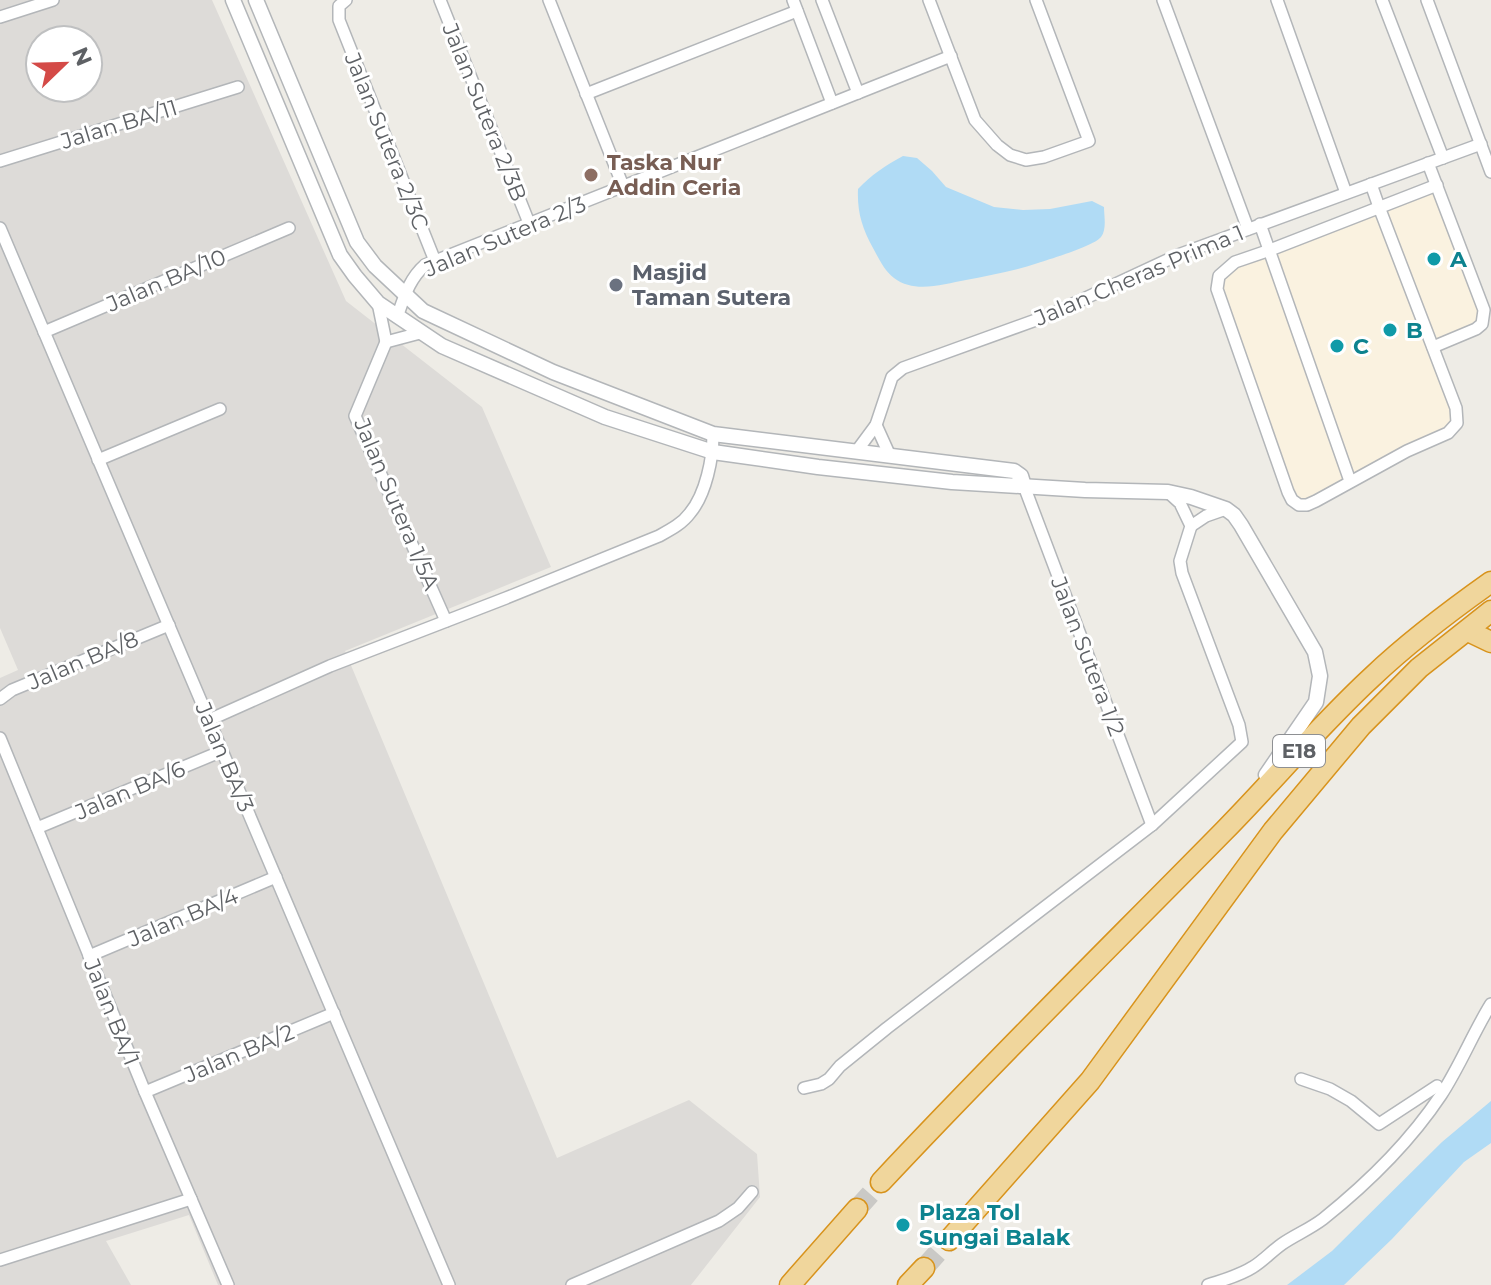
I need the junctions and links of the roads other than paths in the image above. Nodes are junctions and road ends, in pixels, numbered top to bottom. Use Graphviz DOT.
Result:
graph roads {
  1 [pos="53,0"];
  2 [pos="233,0"];
  3 [pos="256,0"];
  4 [pos="346,0"];
  5 [pos="440,0"];
  6 [pos="549,0"];
  7 [pos="822,0"];
  8 [pos="929,0"];
  9 [pos="1036,0"];
  10 [pos="1163,0"];
  11 [pos="1277,0"];
  12 [pos="1382,0"];
  13 [pos="1427,0"];
  14 [pos="795,5"];
  15 [pos="0,17"];
  16 [pos="951,56"];
  17 [pos="238,87"];
  18 [pos="858,93"];
  19 [pos="586,94"];
  20 [pos="832,103"];
  21 [pos="1485,149"];
  22 [pos="1443,158"];
  23 [pos="0,161"];
  24 [pos="1428,163"];
  25 [pos="1491,172"];
  26 [pos="1371,184"];
  27 [pos="1437,185"];
  28 [pos="623,186"];
  29 [pos="1346,193"];
  30 [pos="1379,207"];
  31 [pos="529,223"];
  32 [pos="1260,224"];
  33 [pos="0,228"];
  34 [pos="289,228"];
  35 [pos="1248,229"];
  36 [pos="1270,250"];
  37 [pos="435,261"];
  38 [pos="405,295"];
  39 [pos="378,303"];
  40 [pos="397,317"];
  41 [pos="44,332"];
  42 [pos="420,333"];
  43 [pos="386,342"];
  44 [pos="1433,347"];
  45 [pos="220,409"];
  46 [pos="876,425"];
  47 [pos="713,434"];
  48 [pos="713,452"];
  49 [pos="856,452"];
  50 [pos="890,456"];
  51 [pos="98,460"];
  52 [pos="1350,481"];
  53 [pos="1024,486"];
  54 [pos="1168,492"];
  55 [pos="1226,509"];
  56 [pos="1191,526"];
  57 [pos="1491,582"];
  58 [pos="1491,611"];
  59 [pos="446,621"];
  60 [pos="169,625"];
  61 [pos="1468,631"];
  62 [pos="1491,642"];
  63 [pos="0,699"];
  64 [pos="209,720"];
  65 [pos="0,738"];
  66 [pos="222,751"];
  67 [pos="1152,825"];
  68 [pos="1228,827"];
  69 [pos="37,828"];
  70 [pos="276,877"];
  71 [pos="89,956"];
  72 [pos="1491,1004"];
  73 [pos="334,1013"];
  74 [pos="1301,1079"];
  75 [pos="1437,1086"];
  76 [pos="804,1088"];
  77 [pos="145,1092"];
  78 [pos="881,1182"];
  79 [pos="752,1192"];
  80 [pos="191,1199"];
  81 [pos="857,1209"];
  82 [pos="949,1240"];
  83 [pos="0,1260"];
  84 [pos="924,1268"];
  85 [pos="228,1285"];
  86 [pos="449,1285"];
  87 [pos="572,1285"];
  88 [pos="790,1285"];
  89 [pos="908,1285"];
  90 [pos="1208,1285"];
  1 -- 15 [label="street"];
  2 -- 39 [label="street"];
  3 -- 38 [label="street"];
  4 -- 37 [label="street, Jalan Sutera 2/3C"];
  5 -- 31 [label="street, Jalan Sutera 2/3B"];
  6 -- 19 [label="street"];
  7 -- 18 [label="street"];
  8 -- 16 [label="street"];
  9 -- 16 [label="street"];
  10 -- 35 [label="street"];
  11 -- 29 [label="street"];
  12 -- 22 [label="street"];
  13 -- 21 [label="street"];
  14 -- 19 [label="street"];
  14 -- 20 [label="street"];
  16 -- 18 [label="street, Jalan Sutera 2/3"];
  17 -- 23 [label="street, Jalan BA/11"];
  18 -- 20 [label="street, Jalan Sutera 2/3"];
  19 -- 28 [label="street"];
  20 -- 28 [label="street, Jalan Sutera 2/3"];
  21 -- 22 [label="street, Jalan Cheras Prima 1"];
  21 -- 25 [label="street"];
  22 -- 24 [label="street, Jalan Cheras Prima 1"];
  24 -- 26 [label="street, Jalan Cheras Prima 1"];
  24 -- 27 [label="street"];
  26 -- 29 [label="street, Jalan Cheras Prima 1"];
  26 -- 30 [label="street"];
  27 -- 30 [label="street"];
  27 -- 44 [label="street"];
  28 -- 31 [label="street, Jalan Sutera 2/3"];
  29 -- 32 [label="street, Jalan Cheras Prima 1"];
  30 -- 36 [label="street"];
  30 -- 44 [label="street"];
  31 -- 37 [label="street, Jalan Sutera 2/3"];
  32 -- 35 [label="street, Jalan Cheras Prima 1"];
  32 -- 36 [label="street"];
  33 -- 41 [label="street, Jalan BA/3"];
  34 -- 41 [label="street, Jalan BA/10"];
  35 -- 46 [label="street, Jalan Cheras Prima 1"];
  36 -- 52 [label="street"];
  36 -- 52 [label="street"];
  37 -- 38 [label="street, Jalan Sutera 2/3"];
  38 -- 40 [label="street, Jalan Sutera 2/3"];
  38 -- 47 [label="street"];
  39 -- 40 [label="street"];
  39 -- 43 [label="street"];
  40 -- 42 [label="street"];
  41 -- 51 [label="street, Jalan BA/3"];
  42 -- 43 [label="street"];
  42 -- 48 [label="street"];
  43 -- 59 [label="street, Jalan Sutera 1/5A"];
  44 -- 52 [label="street"];
  45 -- 51 [label="street"];
  46 -- 49 [label="street, Jalan Cheras Prima 1"];
  46 -- 50 [label="street"];
  47 -- 48 [label="street"];
  47 -- 49 [label="street"];
  48 -- 53 [label="street"];
  48 -- 59 [label="street"];
  49 -- 50 [label="street"];
  50 -- 53 [label="street"];
  51 -- 60 [label="street, Jalan BA/3"];
  53 -- 54 [label="street"];
  53 -- 67 [label="street, Jalan Sutera 1/2"];
  54 -- 55 [label="street"];
  54 -- 56 [label="street"];
  55 -- 56 [label="street"];
  55 -- 68 [label="street"];
  56 -- 67 [label="street"];
  57 -- 68 [label="highway, E18"];
  58 -- 61 [label="highway, E18"];
  59 -- 64 [label="street"];
  60 -- 63 [label="street, Jalan BA/8"];
  60 -- 64 [label="street, Jalan BA/3"];
  61 -- 62 [label="highway"];
  61 -- 82 [label="highway, E18"];
  64 -- 66 [label="street, Jalan BA/3"];
  65 -- 69 [label="street, Jalan BA/1"];
  66 -- 69 [label="street, Jalan BA/6"];
  66 -- 70 [label="street, Jalan BA/3"];
  67 -- 76 [label="street"];
  68 -- 78 [label="highway, E18"];
  69 -- 71 [label="street, Jalan BA/1"];
  70 -- 71 [label="street, Jalan BA/4"];
  70 -- 73 [label="street, Jalan BA/3"];
  71 -- 77 [label="street, Jalan BA/1"];
  72 -- 90 [label="street"];
  73 -- 77 [label="street, Jalan BA/2"];
  73 -- 86 [label="street, Jalan BA/3"];
  74 -- 75 [label="street"];
  77 -- 80 [label="street, Jalan BA/1"];
  79 -- 87 [label="street"];
  80 -- 83 [label="street"];
  80 -- 85 [label="street, Jalan BA/1"];
  81 -- 88 [label="highway"];
  84 -- 89 [label="highway"];
}
